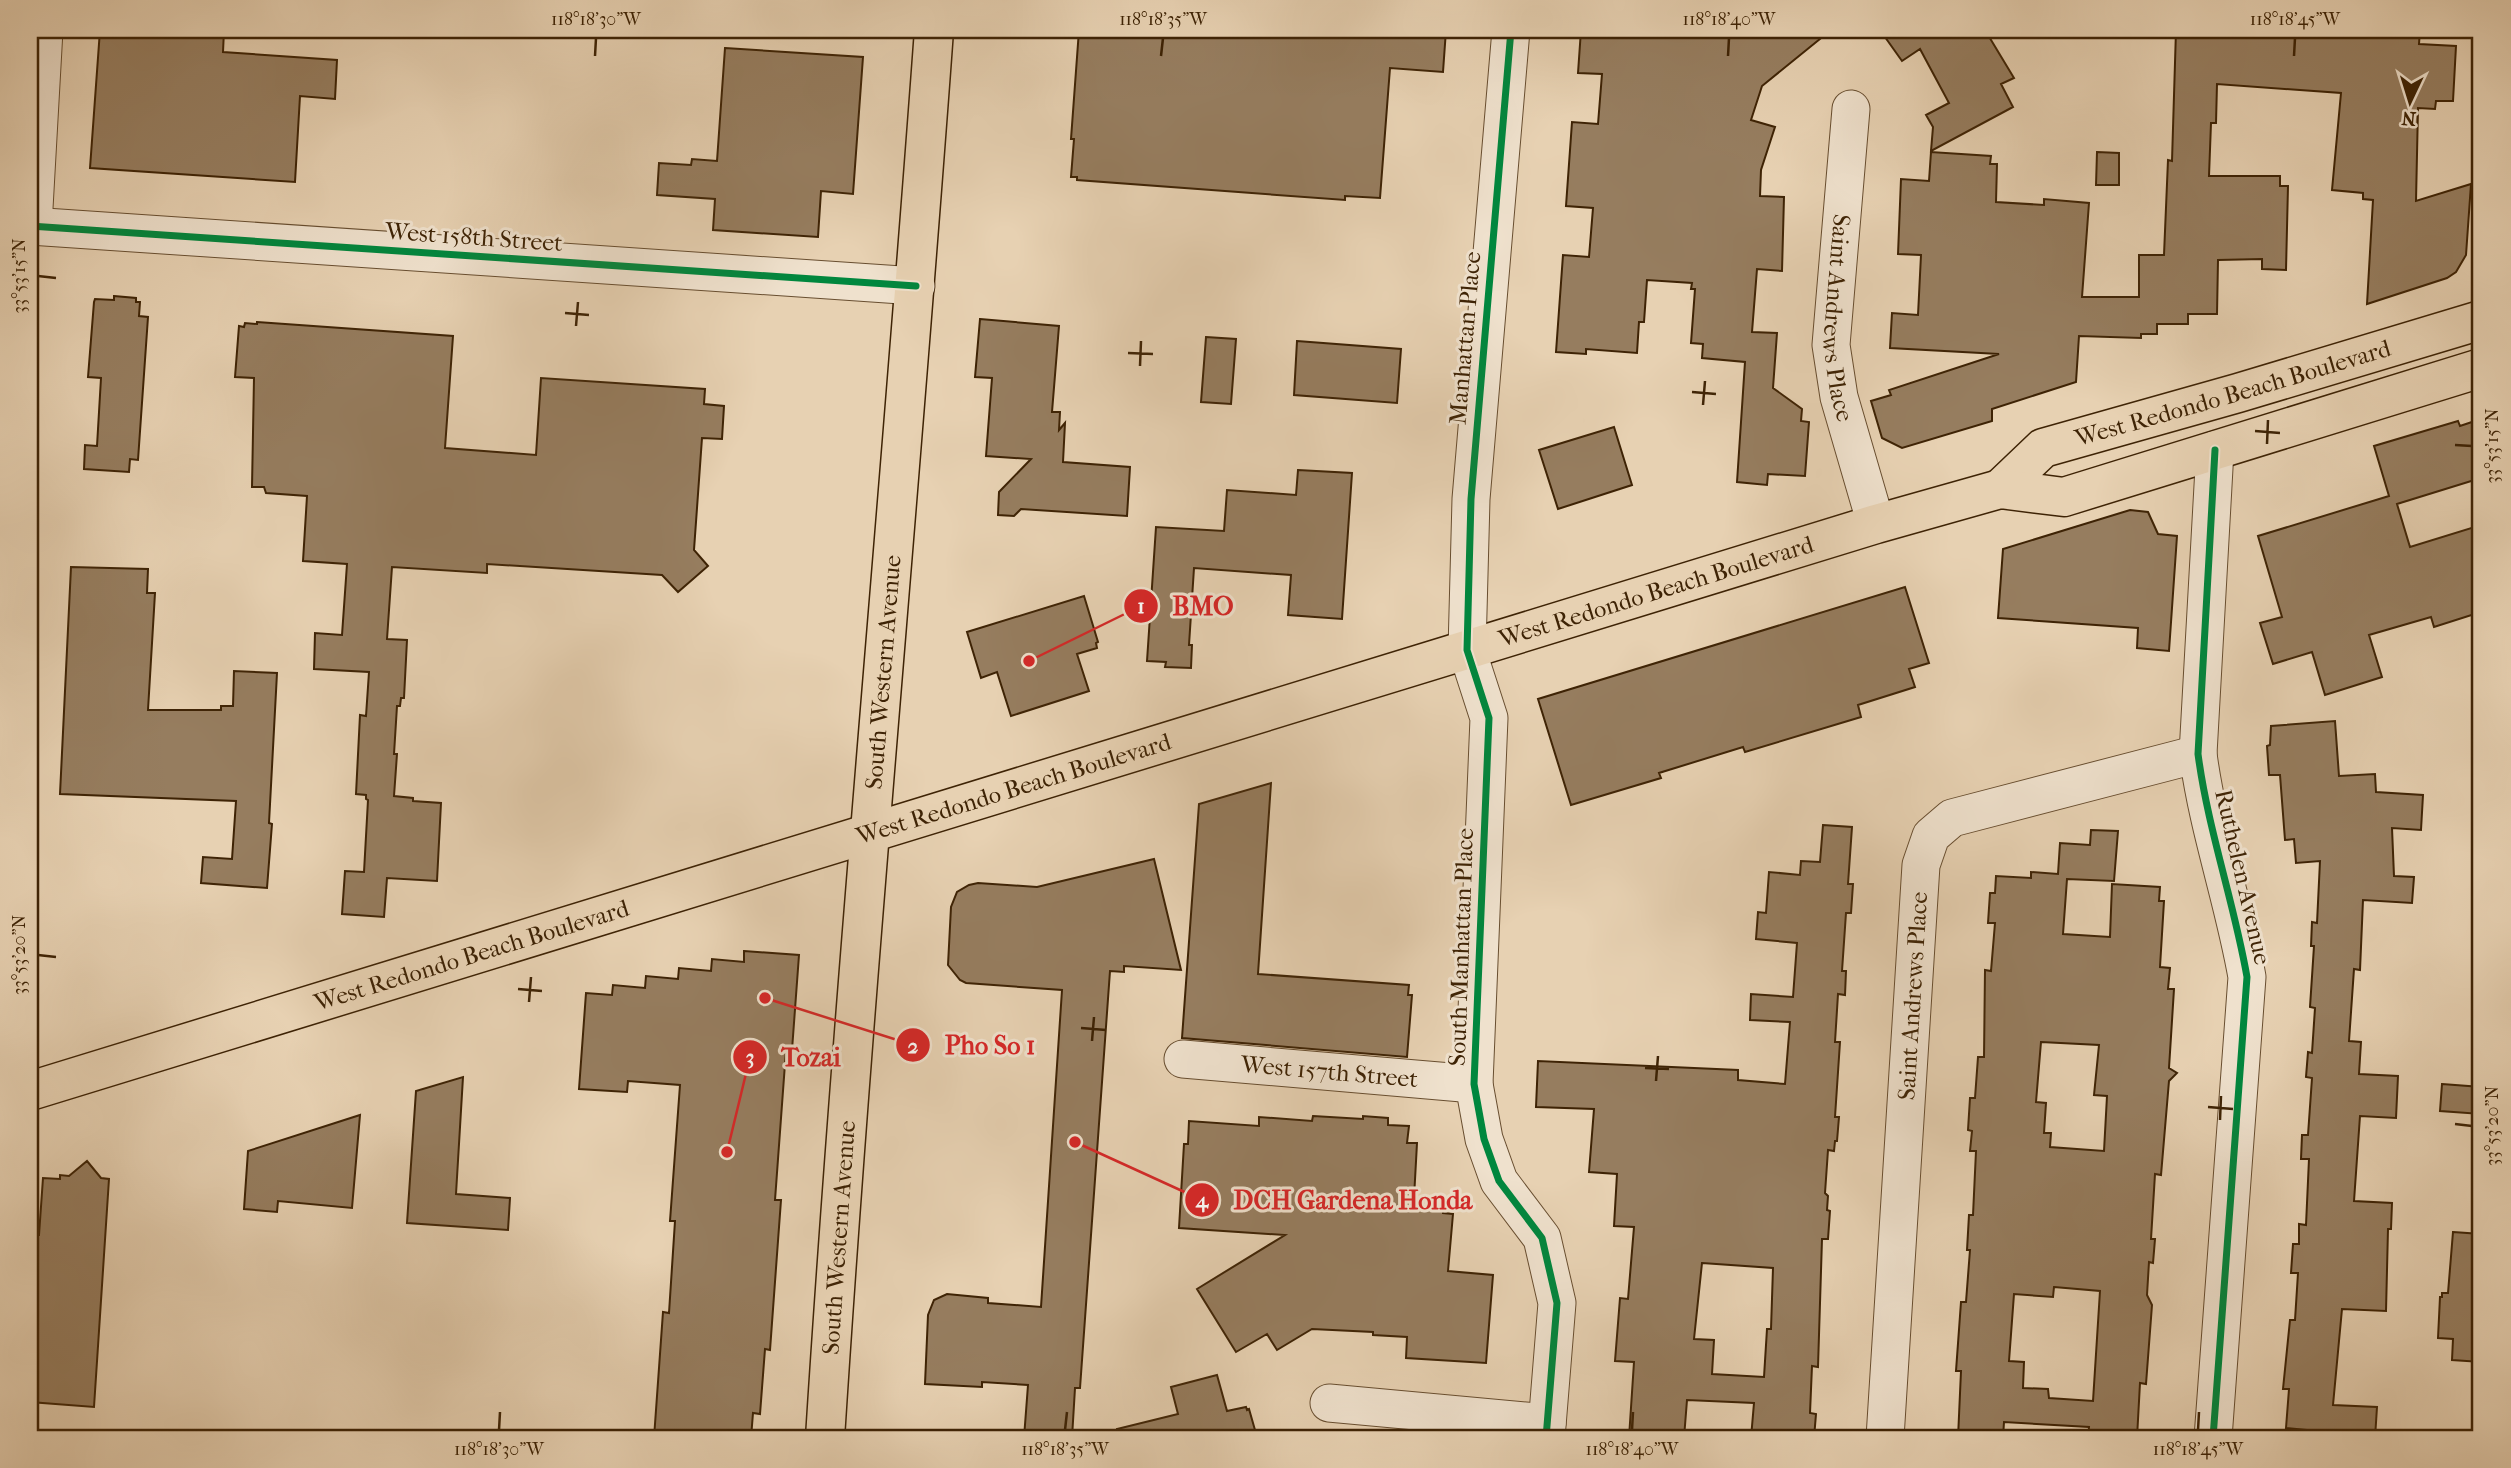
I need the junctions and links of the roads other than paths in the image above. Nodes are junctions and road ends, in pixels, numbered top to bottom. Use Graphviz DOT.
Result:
graph roads {
  1 [pos="44,30"];
  2 [pos="934,30"];
  3 [pos="1511,30"];
  4 [pos="1851,109"];
  5 [pos="31,226"];
  6 [pos="916,286"];
  7 [pos="2481,320"];
  8 [pos="2481,368"];
  9 [pos="2215,450"];
  10 [pos="2000,489"];
  11 [pos="1875,524"];
  12 [pos="1468,650"];
  13 [pos="2198,754"];
  14 [pos="868,834"];
  15 [pos="1183,1059"];
  16 [pos="1474,1084"];
  17 [pos="30,1091"];
  18 [pos="1329,1402"];
  19 [pos="1546,1431"];
  20 [pos="825,1438"];
  21 [pos="1885,1438"];
  22 [pos="2213,1438"];
  1 -- 5 [label="street"];
  2 -- 6 [label="main road, South Western Avenue"];
  3 -- 12 [label="street, Manhattan Place"];
  4 -- 11 [label="street, Saint Andrews Place"];
  5 -- 6 [label="street, West 158th Street"];
  6 -- 14 [label="main road, South Western Avenue"];
  7 -- 10 [label="main road, West Redondo Beach Boulevard"];
  8 -- 9 [label="main road, West Redondo Beach Boulevard"];
  9 -- 10 [label="main road, West Redondo Beach Boulevard"];
  9 -- 13 [label="street, Ruthelen Avenue"];
  10 -- 11 [label="main road, West Redondo Beach Boulevard"];
  11 -- 12 [label="main road, West Redondo Beach Boulevard"];
  12 -- 14 [label="main road, West Redondo Beach Boulevard"];
  12 -- 16 [label="street, South Manhattan Place"];
  13 -- 21 [label="street, Saint Andrews Place"];
  13 -- 22 [label="street, Ruthelen Avenue"];
  14 -- 17 [label="main road, West Redondo Beach Boulevard"];
  14 -- 20 [label="main road, South Western Avenue"];
  15 -- 16 [label="street, West 157th Street"];
  16 -- 19 [label="street, South Manhattan Place"];
  18 -- 19 [label="street"];
}
